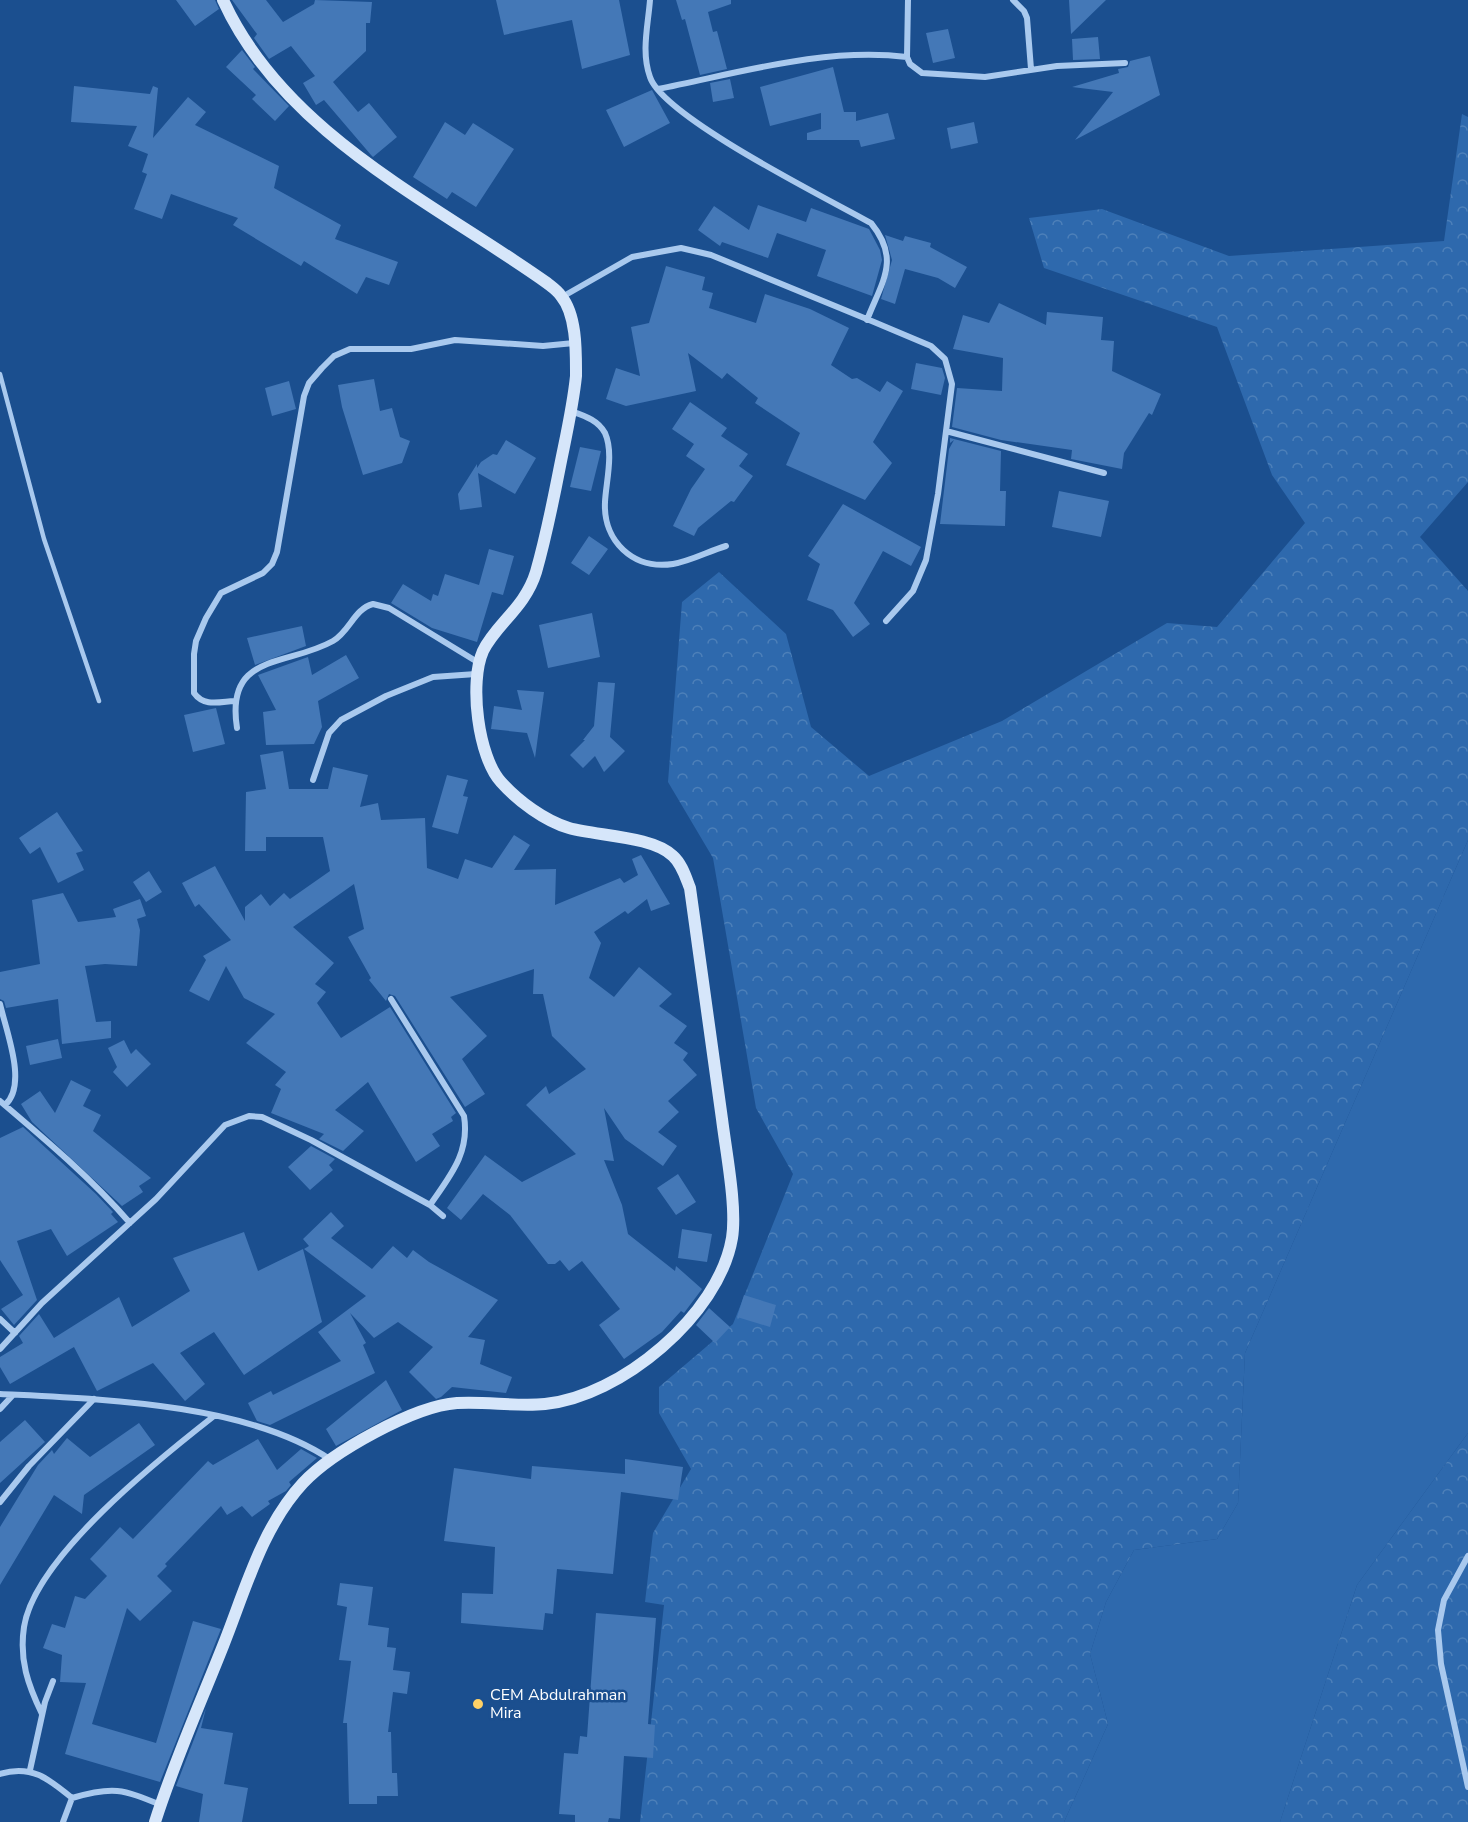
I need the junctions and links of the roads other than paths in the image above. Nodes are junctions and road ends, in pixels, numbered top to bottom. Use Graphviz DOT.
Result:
graph roads {
  1 [pos="223,0"];
  2 [pos="650,0"];
  3 [pos="908,0"];
  4 [pos="1013,0"];
  5 [pos="907,57"];
  6 [pos="1125,63"];
  7 [pos="1031,69"];
  8 [pos="658,89"];
  9 [pos="562,297"];
  10 [pos="867,320"];
  11 [pos="574,343"];
  12 [pos="0,374"];
  13 [pos="571,411"];
  14 [pos="946,431"];
  15 [pos="1104,473"];
  16 [pos="726,546"];
  17 [pos="886,621"];
  18 [pos="478,668"];
  19 [pos="99,701"];
  20 [pos="234,701"];
  21 [pos="237,728"];
  22 [pos="313,780"];
  23 [pos="391,999"];
  24 [pos="0,1004"];
  25 [pos="2,1103"];
  26 [pos="430,1205"];
  27 [pos="443,1216"];
  28 [pos="130,1224"];
  29 [pos="0,1319"];
  30 [pos="15,1333"];
  31 [pos="0,1349"];
  32 [pos="0,1394"];
  33 [pos="13,1395"];
  34 [pos="94,1399"];
  35 [pos="0,1409"];
  36 [pos="214,1416"];
  37 [pos="332,1460"];
  38 [pos="0,1502"];
  39 [pos="1468,1556"];
  40 [pos="53,1681"];
  41 [pos="42,1714"];
  42 [pos="30,1770"];
  43 [pos="0,1774"];
  44 [pos="1468,1787"];
  45 [pos="72,1798"];
  46 [pos="161,1805"];
  47 [pos="63,1822"];
  48 [pos="155,1822"];
  1 -- 9 [label="main road"];
  2 -- 8 [label="street"];
  3 -- 5 [label="street"];
  4 -- 7 [label="street"];
  5 -- 7 [label="street"];
  5 -- 8 [label="street"];
  6 -- 7 [label="street"];
  8 -- 10 [label="street"];
  9 -- 10 [label="street"];
  9 -- 11 [label="main road"];
  10 -- 14 [label="street"];
  11 -- 13 [label="main road"];
  11 -- 20 [label="street"];
  12 -- 19 [label="lane"];
  13 -- 16 [label="street"];
  13 -- 18 [label="main road"];
  14 -- 15 [label="street"];
  14 -- 17 [label="street"];
  18 -- 20 [label="street"];
  18 -- 22 [label="street"];
  18 -- 37 [label="main road"];
  20 -- 21 [label="street"];
  23 -- 26 [label="street"];
  24 -- 25 [label="street"];
  25 -- 28 [label="street"];
  26 -- 27 [label="street"];
  26 -- 28 [label="street"];
  28 -- 30 [label="street"];
  29 -- 30 [label="street"];
  30 -- 31 [label="street"];
  32 -- 33 [label="street"];
  33 -- 34 [label="street"];
  33 -- 35 [label="street"];
  34 -- 36 [label="street"];
  34 -- 38 [label="street"];
  36 -- 37 [label="street"];
  36 -- 41 [label="street"];
  37 -- 46 [label="main road"];
  39 -- 44 [label="street"];
  40 -- 41 [label="street"];
  41 -- 42 [label="street"];
  42 -- 43 [label="street"];
  42 -- 45 [label="street"];
  45 -- 46 [label="street"];
  45 -- 47 [label="street"];
  46 -- 48 [label="main road"];
}
